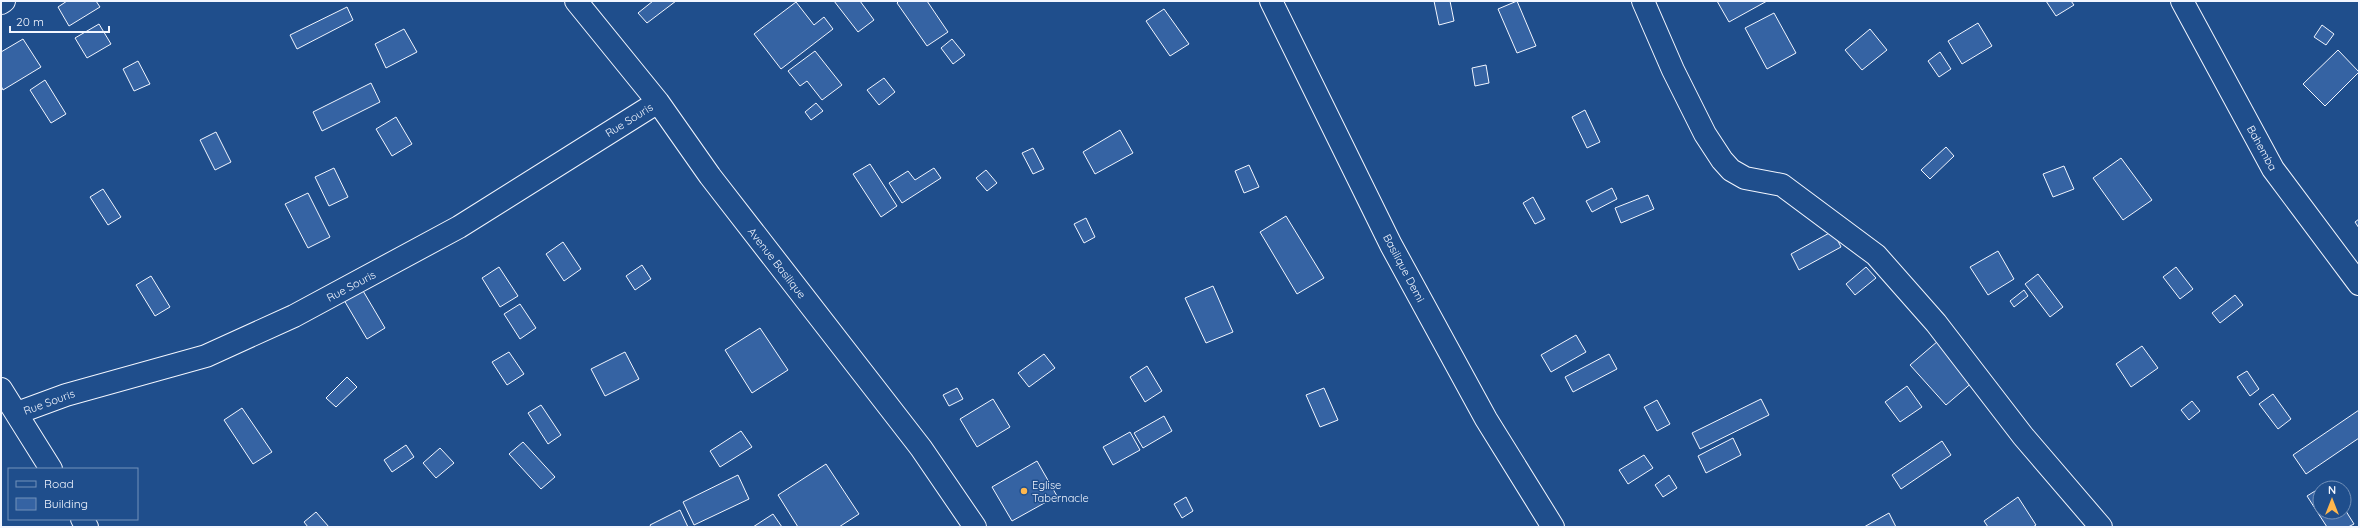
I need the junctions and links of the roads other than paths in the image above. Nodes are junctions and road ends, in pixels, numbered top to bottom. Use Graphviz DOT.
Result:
graph roads {
  1 [pos="4,1"];
  2 [pos="576,1"];
  3 [pos="1272,1"];
  4 [pos="1643,1"];
  5 [pos="2182,1"];
  6 [pos="1,3"];
  7 [pos="658,102"];
  8 [pos="2359,284"];
  9 [pos="1,389"];
  10 [pos="17,413"];
  11 [pos="50,468"];
  12 [pos="975,527"];
  13 [pos="1553,527"];
  14 [pos="2101,527"];
  1 -- 6 [label="street"];
  2 -- 7 [label="street, Avenue Basilique"];
  3 -- 13 [label="street, Basilique Demi"];
  4 -- 14 [label="street"];
  5 -- 8 [label="street, Bahemba"];
  7 -- 10 [label="street, Rue Souris"];
  7 -- 12 [label="street, Avenue Basilique"];
  9 -- 10 [label="street"];
  10 -- 11 [label="street"];
}
